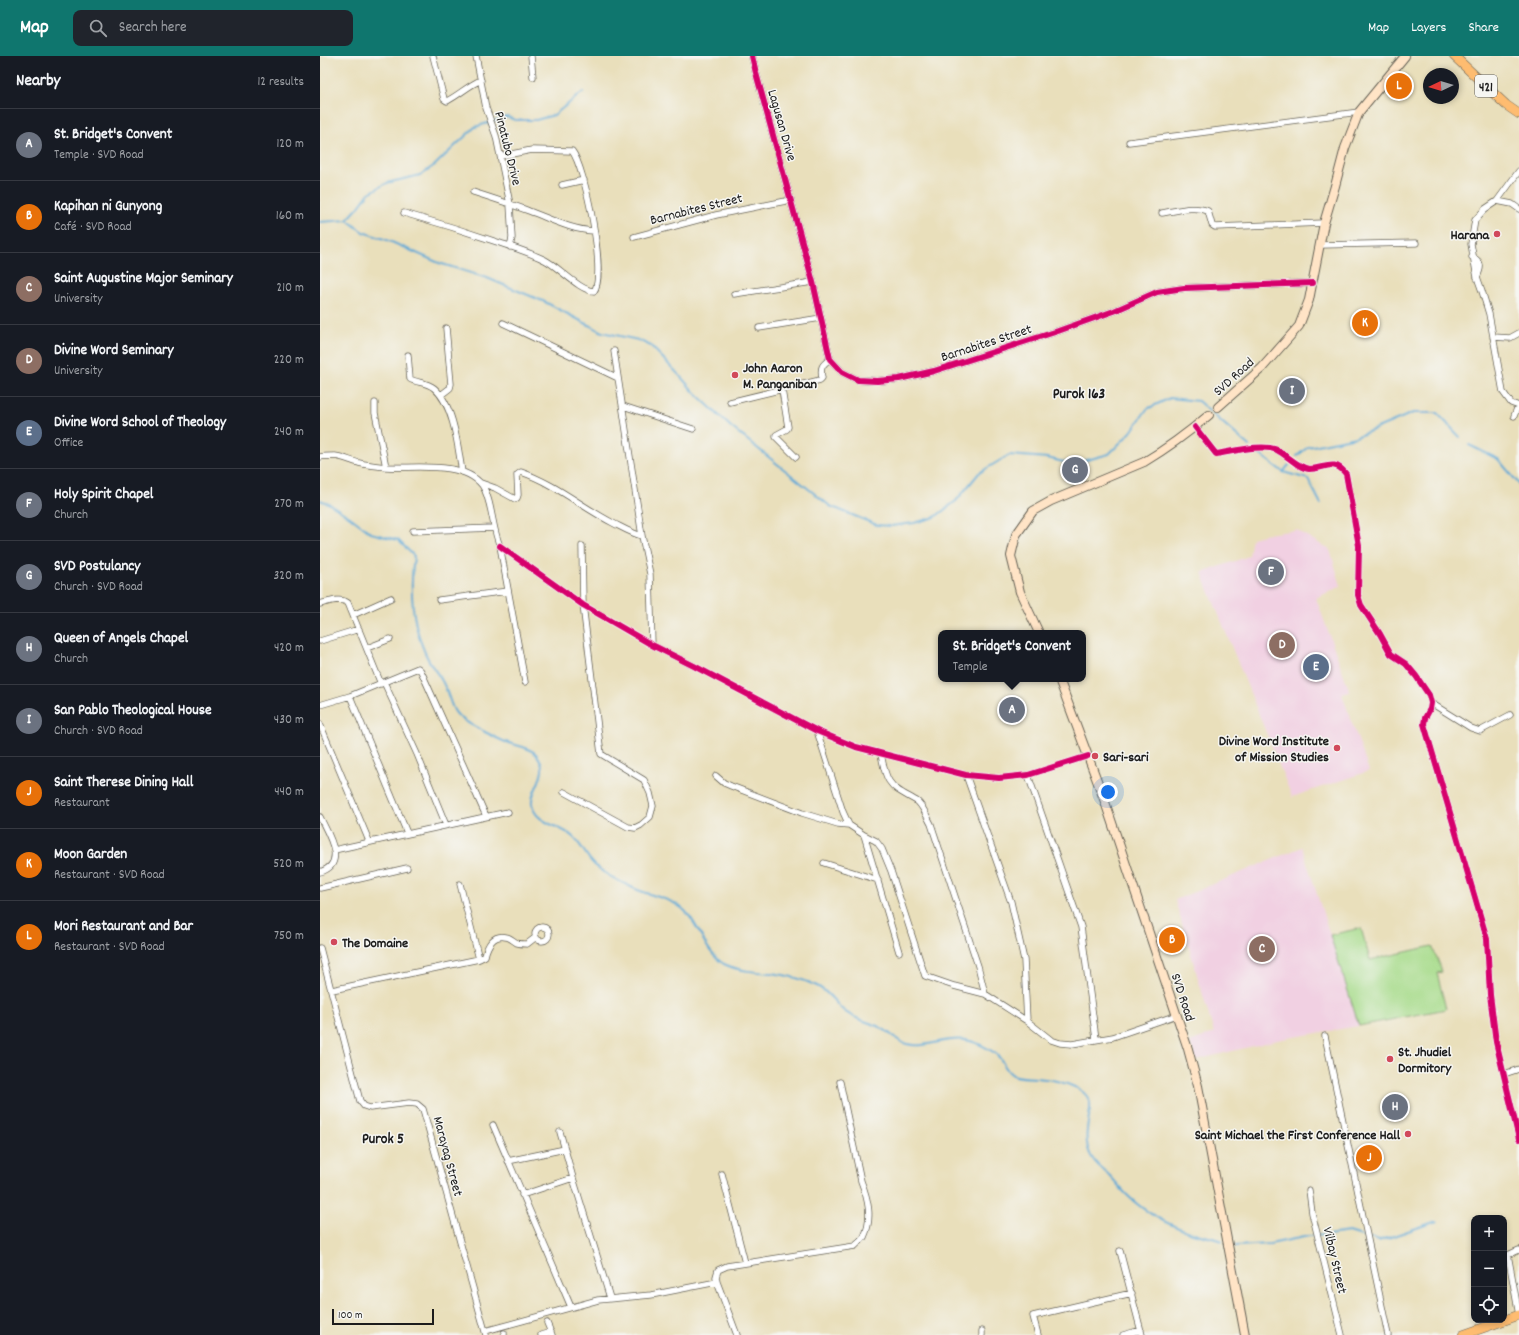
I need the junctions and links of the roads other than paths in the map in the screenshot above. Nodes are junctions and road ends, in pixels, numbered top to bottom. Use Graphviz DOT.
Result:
graph roads {
  1 [pos="433,56"];
  2 [pos="476,56"];
  3 [pos="531,56"];
  4 [pos="752,56"];
  5 [pos="1405,56"];
  6 [pos="1454,56"];
  7 [pos="533,77"];
  8 [pos="481,80"];
  9 [pos="1359,112"];
  10 [pos="1519,114"];
  11 [pos="1129,142"];
  12 [pos="501,156"];
  13 [pos="1519,171"];
  14 [pos="584,180"];
  15 [pos="562,186"];
  16 [pos="473,192"];
  17 [pos="791,200"];
  18 [pos="1497,201"];
  19 [pos="510,204"];
  20 [pos="1519,208"];
  21 [pos="404,213"];
  22 [pos="1162,213"];
  23 [pos="1324,223"];
  24 [pos="594,231"];
  25 [pos="634,237"];
  26 [pos="1416,243"];
  27 [pos="1320,245"];
  28 [pos="510,247"];
  29 [pos="813,282"];
  30 [pos="1313,283"];
  31 [pos="734,294"];
  32 [pos="821,318"];
  33 [pos="503,323"];
  34 [pos="446,328"];
  35 [pos="759,328"];
  36 [pos="1519,333"];
  37 [pos="1492,337"];
  38 [pos="614,351"];
  39 [pos="408,355"];
  40 [pos="830,359"];
  41 [pos="618,378"];
  42 [pos="782,390"];
  43 [pos="441,395"];
  44 [pos="730,402"];
  45 [pos="375,403"];
  46 [pos="623,406"];
  47 [pos="1519,406"];
  48 [pos="1218,407"];
  49 [pos="1209,415"];
  50 [pos="1514,416"];
  51 [pos="1195,427"];
  52 [pos="693,429"];
  53 [pos="320,457"];
  54 [pos="796,457"];
  55 [pos="386,467"];
  56 [pos="462,472"];
  57 [pos="480,483"];
  58 [pos="494,528"];
  59 [pos="413,531"];
  60 [pos="642,536"];
  61 [pos="500,546"];
  62 [pos="582,546"];
  63 [pos="508,591"];
  64 [pos="391,598"];
  65 [pos="439,600"];
  66 [pos="320,604"];
  67 [pos="583,605"];
  68 [pos="353,614"];
  69 [pos="359,630"];
  70 [pos="1038,630"];
  71 [pos="390,638"];
  72 [pos="320,641"];
  73 [pos="652,645"];
  74 [pos="366,648"];
  75 [pos="525,682"];
  76 [pos="1060,682"];
  77 [pos="383,683"];
  78 [pos="350,696"];
  79 [pos="1431,703"];
  80 [pos="320,705"];
  81 [pos="1510,715"];
  82 [pos="320,724"];
  83 [pos="817,731"];
  84 [pos="881,754"];
  85 [pos="1088,756"];
  86 [pos="966,775"];
  87 [pos="1028,775"];
  88 [pos="716,776"];
  89 [pos="564,792"];
  90 [pos="508,812"];
  91 [pos="320,816"];
  92 [pos="486,816"];
  93 [pos="446,825"];
  94 [pos="849,825"];
  95 [pos="407,833"];
  96 [pos="864,835"];
  97 [pos="369,841"];
  98 [pos="334,850"];
  99 [pos="824,863"];
  100 [pos="408,868"];
  101 [pos="320,872"];
  102 [pos="878,880"];
  103 [pos="460,884"];
  104 [pos="320,888"];
  105 [pos="536,937"];
  106 [pos="320,948"];
  107 [pos="899,952"];
  108 [pos="480,959"];
  109 [pos="332,990"];
  110 [pos="985,994"];
  111 [pos="1176,1015"];
  112 [pos="1027,1021"];
  113 [pos="1325,1036"];
  114 [pos="1096,1039"];
  115 [pos="1519,1069"];
  116 [pos="1504,1074"];
  117 [pos="840,1082"];
  118 [pos="493,1125"];
  119 [pos="560,1132"];
  120 [pos="1519,1139"];
  121 [pos="565,1149"];
  122 [pos="508,1162"];
  123 [pos="722,1174"];
  124 [pos="573,1178"];
  125 [pos="1309,1190"];
  126 [pos="522,1195"];
  127 [pos="1519,1250"];
  128 [pos="1120,1251"];
  129 [pos="745,1263"];
  130 [pos="717,1282"];
  131 [pos="1132,1293"];
  132 [pos="610,1298"];
  133 [pos="571,1307"];
  134 [pos="1519,1315"];
  135 [pos="547,1323"];
  136 [pos="485,1333"];
  137 [pos="1142,1333"];
  138 [pos="551,1334"];
  139 [pos="541,1335"];
  140 [pos="737,1335"];
  141 [pos="1038,1335"];
  142 [pos="1124,1335"];
  143 [pos="1245,1335"];
  144 [pos="1342,1335"];
  145 [pos="1388,1335"];
  146 [pos="1463,1335"];
  1 -- 8 [label="street"];
  2 -- 8 [label="street, Pinatubo Drive"];
  3 -- 7 [label="street"];
  4 -- 17 [label="street, Lagusan Drive"];
  5 -- 9 [label="main road, SVD Road"];
  6 -- 10 [label="main road, 421"];
  8 -- 12 [label="street, Pinatubo Drive"];
  9 -- 11 [label="street"];
  9 -- 23 [label="main road, SVD Road"];
  12 -- 14 [label="street"];
  12 -- 19 [label="street, Pinatubo Drive"];
  13 -- 18 [label="street"];
  14 -- 15 [label="street"];
  14 -- 24 [label="street"];
  16 -- 19 [label="street"];
  17 -- 25 [label="street, Barnabites Street"];
  17 -- 29 [label="street"];
  18 -- 20 [label="street"];
  18 -- 37 [label="street"];
  19 -- 24 [label="street"];
  19 -- 28 [label="street, Pinatubo Drive"];
  21 -- 28 [label="street"];
  22 -- 23 [label="street"];
  23 -- 27 [label="main road, SVD Road"];
  24 -- 28 [label="street"];
  26 -- 27 [label="street"];
  27 -- 30 [label="main road, SVD Road"];
  29 -- 31 [label="street"];
  29 -- 32 [label="street"];
  30 -- 40 [label="street, Barnabites Street"];
  30 -- 48 [label="main road, SVD Road"];
  32 -- 35 [label="street"];
  32 -- 40 [label="street"];
  33 -- 41 [label="street"];
  34 -- 43 [label="street"];
  36 -- 37 [label="street"];
  37 -- 47 [label="street"];
  38 -- 41 [label="street"];
  39 -- 43 [label="street"];
  40 -- 42 [label="street"];
  41 -- 46 [label="street"];
  42 -- 44 [label="street"];
  42 -- 54 [label="street"];
  43 -- 56 [label="street"];
  45 -- 55 [label="street"];
  46 -- 52 [label="street"];
  46 -- 60 [label="street"];
  47 -- 50 [label="street"];
  48 -- 49 [label="street, SVD Road"];
  49 -- 51 [label="main road, SVD Road"];
  51 -- 70 [label="main road, SVD Road"];
  51 -- 79 [label="street"];
  53 -- 55 [label="street"];
  55 -- 56 [label="street"];
  56 -- 57 [label="street"];
  57 -- 58 [label="street"];
  57 -- 60 [label="street"];
  58 -- 59 [label="street"];
  58 -- 61 [label="street"];
  60 -- 73 [label="street"];
  61 -- 63 [label="street"];
  61 -- 67 [label="street"];
  62 -- 67 [label="street"];
  63 -- 65 [label="street"];
  63 -- 75 [label="street"];
  64 -- 68 [label="street"];
  66 -- 68 [label="street"];
  67 -- 73 [label="street"];
  67 -- 89 [label="street"];
  68 -- 69 [label="street"];
  69 -- 72 [label="street"];
  69 -- 74 [label="street"];
  71 -- 74 [label="street"];
  73 -- 83 [label="street"];
  74 -- 77 [label="street"];
  76 -- 85 [label="main road, SVD Road"];
  77 -- 78 [label="street"];
  77 -- 92 [label="street"];
  77 -- 93 [label="street"];
  78 -- 80 [label="street"];
  78 -- 95 [label="street"];
  79 -- 81 [label="street"];
  79 -- 116 [label="street"];
  82 -- 97 [label="street"];
  83 -- 84 [label="street"];
  83 -- 94 [label="street"];
  84 -- 86 [label="street"];
  84 -- 110 [label="street"];
  85 -- 87 [label="street"];
  85 -- 111 [label="main road, SVD Road"];
  86 -- 87 [label="street"];
  86 -- 112 [label="street"];
  87 -- 114 [label="street"];
  88 -- 94 [label="street"];
  90 -- 92 [label="street"];
  91 -- 98 [label="street"];
  92 -- 93 [label="street"];
  93 -- 95 [label="street"];
  94 -- 96 [label="street"];
  95 -- 97 [label="street"];
  96 -- 102 [label="street"];
  96 -- 110 [label="street"];
  97 -- 98 [label="street"];
  98 -- 101 [label="street"];
  99 -- 102 [label="street"];
  100 -- 104 [label="street"];
  102 -- 107 [label="street"];
  103 -- 108 [label="street"];
  105 -- 108 [label="street"];
  106 -- 109 [label="street, Marayag Street"];
  108 -- 109 [label="street"];
  109 -- 136 [label="street, Marayag Street"];
  110 -- 112 [label="street"];
  111 -- 114 [label="street"];
  111 -- 143 [label="main road, SVD Road"];
  112 -- 114 [label="street"];
  113 -- 145 [label="street"];
  115 -- 116 [label="street"];
  116 -- 120 [label="street"];
  117 -- 129 [label="street"];
  118 -- 122 [label="street"];
  119 -- 121 [label="street"];
  121 -- 122 [label="street"];
  121 -- 124 [label="street"];
  122 -- 126 [label="street"];
  123 -- 129 [label="street"];
  124 -- 126 [label="street"];
  124 -- 132 [label="street"];
  125 -- 144 [label="street, Vilbay Street"];
  126 -- 133 [label="street"];
  127 -- 134 [label="street"];
  128 -- 131 [label="street"];
  129 -- 130 [label="street"];
  130 -- 132 [label="street"];
  130 -- 140 [label="street"];
  131 -- 137 [label="street"];
  131 -- 141 [label="street"];
  132 -- 133 [label="street"];
  133 -- 136 [label="street"];
  134 -- 146 [label="main road"];
  135 -- 138 [label="street"];
  137 -- 142 [label="street"];
  138 -- 139 [label="street"];
}
